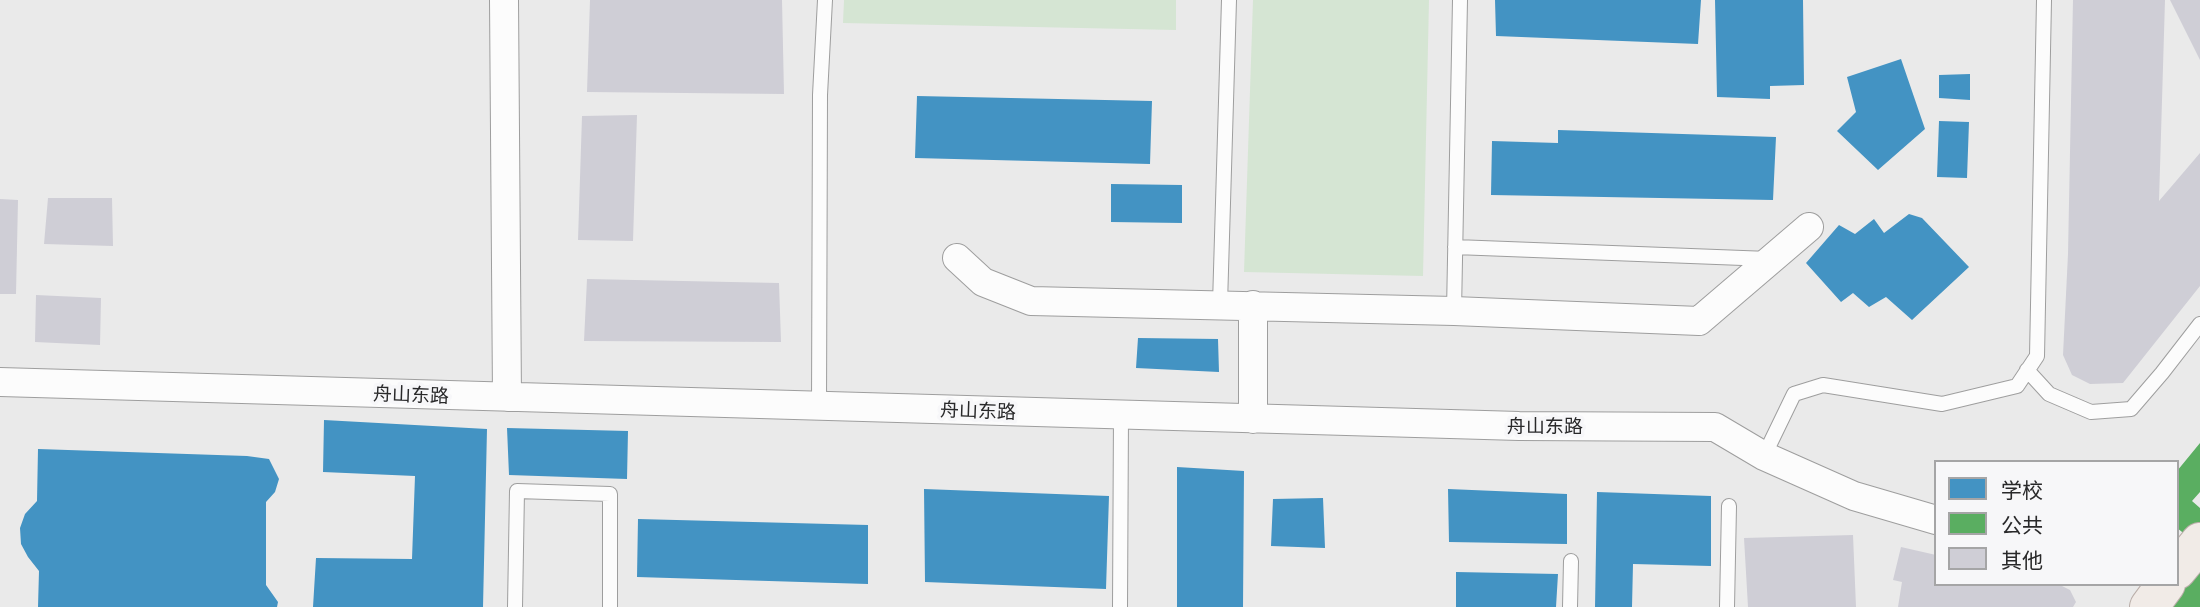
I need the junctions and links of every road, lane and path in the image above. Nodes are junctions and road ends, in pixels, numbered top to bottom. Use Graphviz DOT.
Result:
graph roads {
  1 [pos="504,0"];
  2 [pos="825,0"];
  3 [pos="1229,0"];
  4 [pos="1460,0"];
  5 [pos="2044,0"];
  6 [pos="1809,227"];
  7 [pos="1455,247"];
  8 [pos="957,258"];
  9 [pos="1771,259"];
  10 [pos="1220,304"];
  11 [pos="1253,305"];
  12 [pos="1454,311"];
  13 [pos="2197,333"];
  14 [pos="2027,370"];
  15 [pos="0,382"];
  16 [pos="507,397"];
  17 [pos="819,406"];
  18 [pos="1121,415"];
  19 [pos="1253,419"];
  20 [pos="1765,456"];
  21 [pos="1729,506"];
  22 [pos="1934,519"];
  23 [pos="2200,542"];
  24 [pos="1572,562"];
  25 [pos="2179,567"];
  26 [pos="514,607"];
  27 [pos="610,607"];
  28 [pos="1120,607"];
  29 [pos="1570,607"];
  30 [pos="1727,607"];
  1 -- 16 [label="street"];
  2 -- 17 [label="lane"];
  3 -- 10 [label="lane"];
  4 -- 7 [label="lane"];
  5 -- 14 [label="lane"];
  6 -- 9 [label="street"];
  7 -- 9 [label="lane"];
  7 -- 12 [label="lane"];
  8 -- 10 [label="street"];
  9 -- 12 [label="street"];
  10 -- 11 [label="street"];
  11 -- 12 [label="street"];
  11 -- 19 [label="street"];
  13 -- 14 [label="lane"];
  14 -- 20 [label="lane"];
  15 -- 16 [label="street, 舟山东路"];
  16 -- 17 [label="street, 舟山东路"];
  17 -- 18 [label="street, 舟山东路"];
  18 -- 19 [label="street, 舟山东路"];
  18 -- 28 [label="lane"];
  19 -- 20 [label="street, 舟山东路"];
  20 -- 22 [label="street, 舟山东路"];
  21 -- 30 [label="lane"];
  23 -- 25 [label="main road"];
  24 -- 29 [label="lane"];
  26 -- 27 [label="lane"];
}
